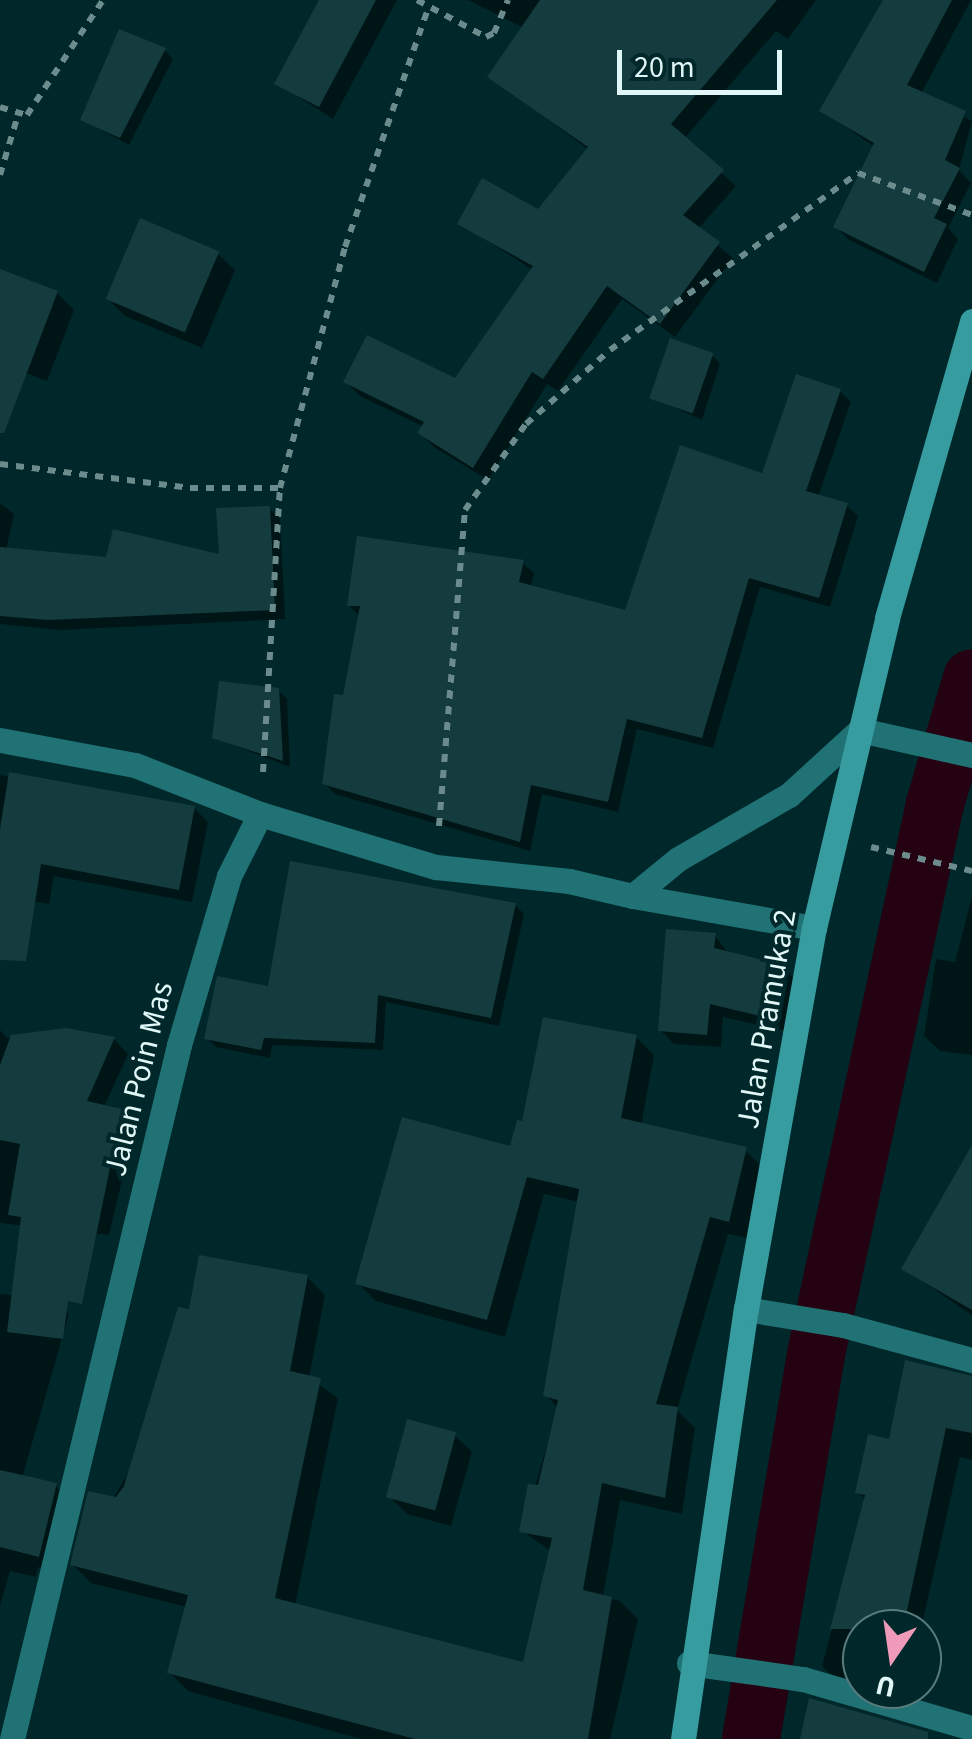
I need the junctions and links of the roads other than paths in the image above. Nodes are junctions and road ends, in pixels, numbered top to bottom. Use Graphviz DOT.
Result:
graph roads {
  1 [pos="972,322"];
  2 [pos="871,733"];
  3 [pos="0,740"];
  4 [pos="971,754"];
  5 [pos="260,814"];
  6 [pos="633,896"];
  7 [pos="814,928"];
  8 [pos="746,1309"];
  9 [pos="972,1360"];
  10 [pos="689,1663"];
  11 [pos="972,1728"];
  12 [pos="12,1739"];
  13 [pos="683,1739"];
  1 -- 2 [label="main road, Jalan Pramuka 2"];
  2 -- 4 [label="street"];
  2 -- 6 [label="street"];
  2 -- 7 [label="main road, Jalan Pramuka 2"];
  3 -- 5 [label="street"];
  5 -- 6 [label="street"];
  5 -- 12 [label="street, Jalan Poin Mas"];
  6 -- 7 [label="street"];
  7 -- 8 [label="main road, Jalan Pramuka 2"];
  8 -- 9 [label="street"];
  8 -- 10 [label="main road, Jalan Pramuka 2"];
  10 -- 11 [label="street"];
  10 -- 13 [label="main road, Jalan Pramuka 2"];
}
